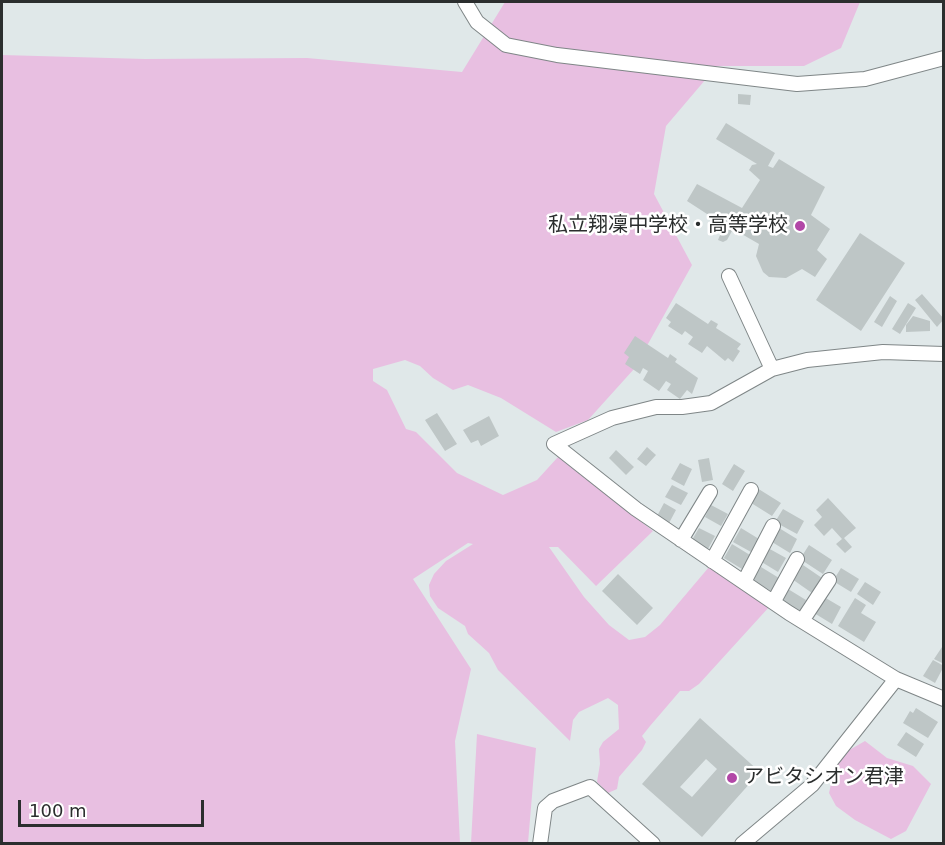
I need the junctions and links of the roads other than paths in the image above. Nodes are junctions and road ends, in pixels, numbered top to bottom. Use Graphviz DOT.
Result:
graph roads {
  1 [pos="465,2"];
  2 [pos="944,58"];
  3 [pos="729,276"];
  4 [pos="944,354"];
  5 [pos="772,369"];
  6 [pos="752,490"];
  7 [pos="710,492"];
  8 [pos="773,526"];
  9 [pos="681,540"];
  10 [pos="797,559"];
  11 [pos="712,561"];
  12 [pos="829,580"];
  13 [pos="744,582"];
  14 [pos="774,601"];
  15 [pos="802,621"];
  16 [pos="896,679"];
  17 [pos="943,698"];
  18 [pos="540,843"];
  19 [pos="653,843"];
  20 [pos="741,843"];
  1 -- 2 [label="street"];
  3 -- 5 [label="street"];
  4 -- 5 [label="street"];
  5 -- 9 [label="street"];
  6 -- 11 [label="street"];
  7 -- 9 [label="street"];
  8 -- 13 [label="street"];
  9 -- 11 [label="street"];
  10 -- 14 [label="street"];
  11 -- 13 [label="street"];
  12 -- 15 [label="street"];
  13 -- 14 [label="street"];
  14 -- 15 [label="street"];
  15 -- 16 [label="street"];
  16 -- 17 [label="street"];
  16 -- 20 [label="street"];
  18 -- 19 [label="street"];
}
